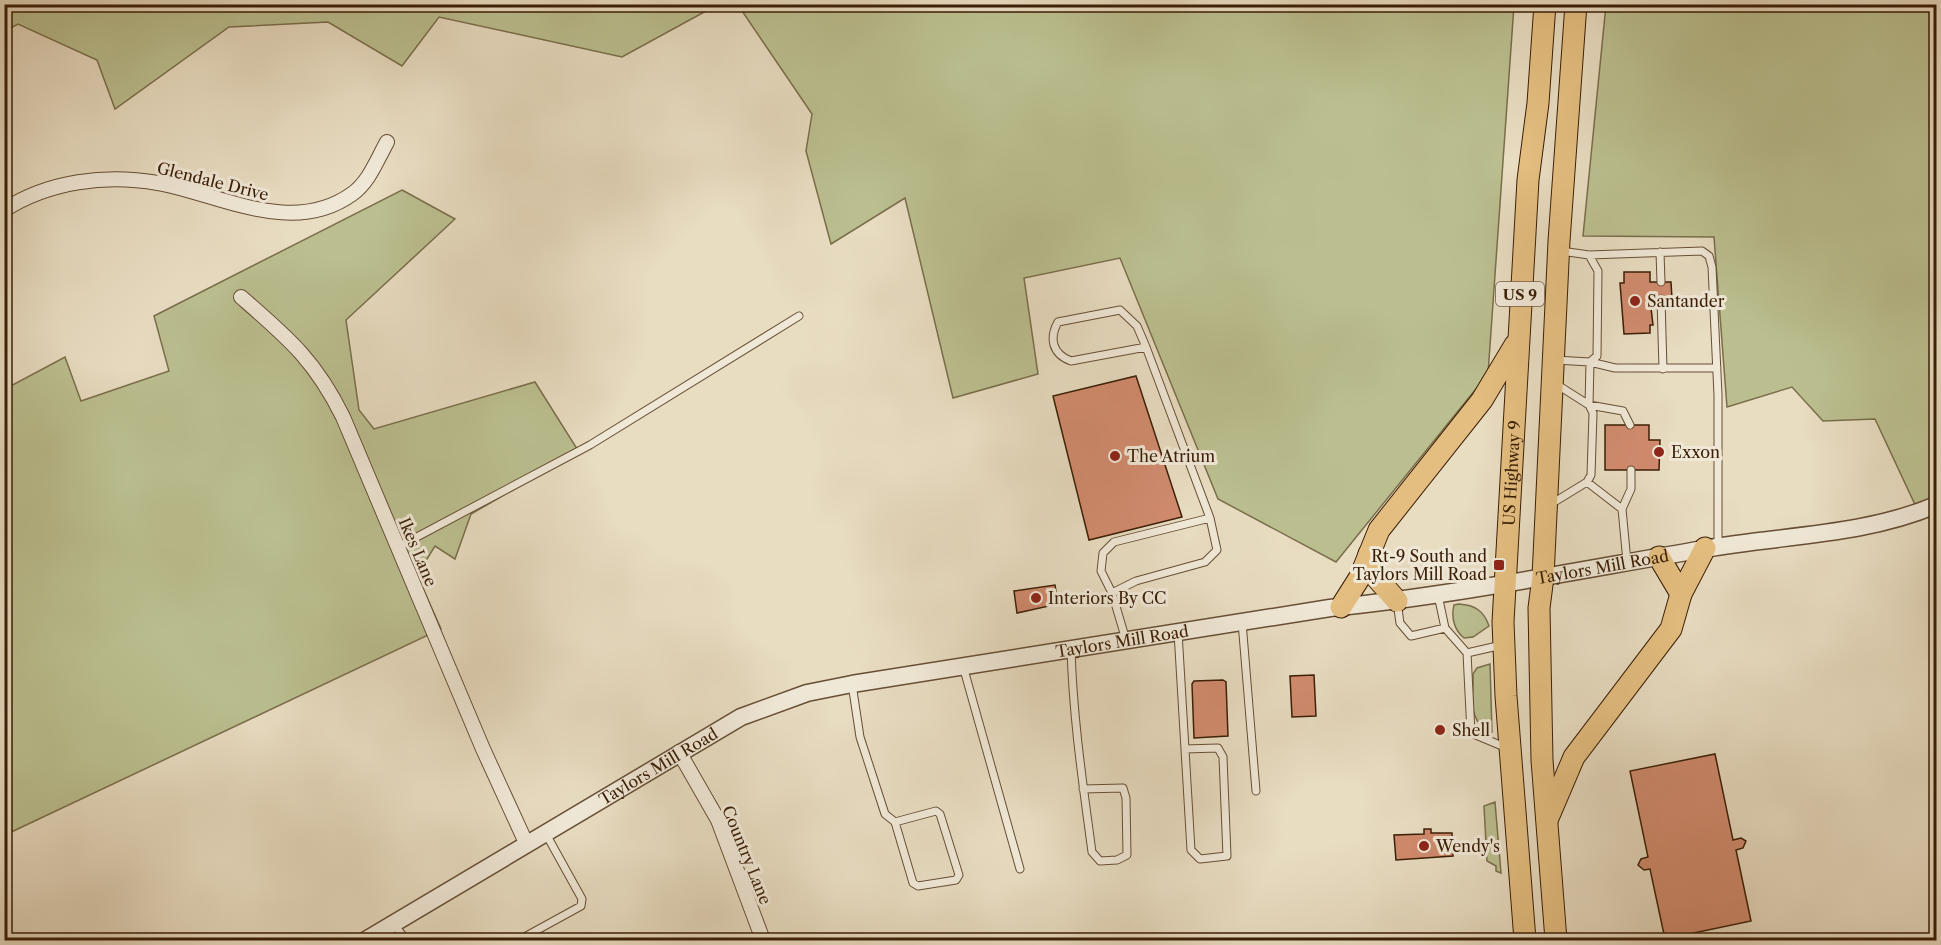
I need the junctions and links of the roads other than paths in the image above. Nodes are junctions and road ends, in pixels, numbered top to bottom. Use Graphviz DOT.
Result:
graph roads {
  1 [pos="1545,4"];
  2 [pos="1576,4"];
  3 [pos="387,142"];
  4 [pos="4,210"];
  5 [pos="1558,250"];
  6 [pos="1660,252"];
  7 [pos="1589,255"];
  8 [pos="1661,282"];
  9 [pos="241,297"];
  10 [pos="1661,299"];
  11 [pos="799,316"];
  12 [pos="1517,342"];
  13 [pos="1146,346"];
  14 [pos="1552,360"];
  15 [pos="1590,362"];
  16 [pos="1717,368"];
  17 [pos="1663,369"];
  18 [pos="1551,381"];
  19 [pos="1589,405"];
  20 [pos="1630,425"];
  21 [pos="1631,470"];
  22 [pos="1587,482"];
  23 [pos="1936,505"];
  24 [pos="1546,507"];
  25 [pos="1622,509"];
  26 [pos="1210,518"];
  27 [pos="398,547"];
  28 [pos="1712,547"];
  29 [pos="1369,554"];
  30 [pos="1659,557"];
  31 [pos="1627,562"];
  32 [pos="1543,577"];
  33 [pos="1505,584"];
  34 [pos="1112,593"];
  35 [pos="1438,594"];
  36 [pos="1681,594"];
  37 [pos="1397,601"];
  38 [pos="1341,607"];
  39 [pos="1242,622"];
  40 [pos="1445,628"];
  41 [pos="1178,632"];
  42 [pos="1126,640"];
  43 [pos="1504,644"];
  44 [pos="1071,650"];
  45 [pos="1467,653"];
  46 [pos="963,666"];
  47 [pos="852,684"];
  48 [pos="1509,748"];
  49 [pos="1185,749"];
  50 [pos="679,752"];
  51 [pos="1083,789"];
  52 [pos="1256,791"];
  53 [pos="896,822"];
  54 [pos="1546,824"];
  55 [pos="546,834"];
  56 [pos="527,845"];
  57 [pos="1020,870"];
  58 [pos="394,924"];
  59 [pos="366,940"];
  60 [pos="406,940"];
  61 [pos="519,940"];
  62 [pos="763,940"];
  63 [pos="1526,940"];
  64 [pos="1556,940"];
  1 -- 12 [label="highway, US Highway 9 / US 9"];
  2 -- 5 [label="highway, US Highway 9 / US 9"];
  3 -- 4 [label="street, Glendale Drive"];
  5 -- 7 [label="lane"];
  5 -- 14 [label="highway, US Highway 9 / US 9"];
  6 -- 7 [label="lane"];
  6 -- 8 [label="lane"];
  6 -- 16 [label="lane"];
  7 -- 15 [label="lane"];
  9 -- 27 [label="street, Ikes Lane"];
  10 -- 17 [label="lane"];
  11 -- 27 [label="lane"];
  12 -- 29 [label="highway"];
  12 -- 33 [label="highway, US Highway 9 / US 9"];
  13 -- 13 [label="lane"];
  13 -- 26 [label="lane"];
  14 -- 15 [label="lane"];
  14 -- 18 [label="highway, US Highway 9 / US 9"];
  15 -- 17 [label="lane"];
  15 -- 19 [label="lane"];
  16 -- 17 [label="lane"];
  16 -- 28 [label="lane"];
  18 -- 19 [label="lane"];
  18 -- 24 [label="highway, US Highway 9 / US 9"];
  19 -- 20 [label="lane"];
  19 -- 22 [label="lane"];
  21 -- 25 [label="lane"];
  22 -- 24 [label="lane"];
  22 -- 25 [label="lane"];
  23 -- 28 [label="street, Taylors Mill Road"];
  24 -- 32 [label="highway, US Highway 9 / US 9"];
  25 -- 31 [label="lane"];
  26 -- 34 [label="lane"];
  26 -- 34 [label="lane"];
  27 -- 56 [label="street, Ikes Lane"];
  28 -- 30 [label="street, Taylors Mill Road"];
  28 -- 36 [label="highway"];
  29 -- 37 [label="highway"];
  29 -- 38 [label="highway"];
  30 -- 31 [label="street, Taylors Mill Road"];
  30 -- 36 [label="highway"];
  31 -- 32 [label="street, Taylors Mill Road"];
  32 -- 33 [label="street, Taylors Mill Road"];
  32 -- 54 [label="highway, US Highway 9 / US 9"];
  33 -- 35 [label="street, Taylors Mill Road"];
  33 -- 43 [label="highway, US Highway 9 / US 9"];
  34 -- 42 [label="lane"];
  35 -- 37 [label="street, Taylors Mill Road"];
  35 -- 40 [label="lane"];
  36 -- 54 [label="highway"];
  37 -- 38 [label="street, Taylors Mill Road"];
  37 -- 40 [label="lane"];
  38 -- 39 [label="street, Taylors Mill Road"];
  39 -- 41 [label="street, Taylors Mill Road"];
  39 -- 52 [label="lane"];
  40 -- 45 [label="lane"];
  41 -- 42 [label="street, Taylors Mill Road"];
  41 -- 49 [label="lane"];
  42 -- 44 [label="street, Taylors Mill Road"];
  43 -- 45 [label="lane"];
  43 -- 48 [label="highway, US Highway 9 / US 9"];
  44 -- 46 [label="street, Taylors Mill Road"];
  44 -- 51 [label="lane"];
  45 -- 48 [label="lane"];
  46 -- 47 [label="street, Taylors Mill Road"];
  46 -- 57 [label="lane"];
  47 -- 50 [label="street, Taylors Mill Road"];
  47 -- 53 [label="lane"];
  48 -- 63 [label="highway, US Highway 9 / US 9"];
  49 -- 49 [label="lane"];
  50 -- 55 [label="street, Taylors Mill Road"];
  50 -- 62 [label="street, Country Lane"];
  51 -- 51 [label="lane"];
  53 -- 53 [label="lane"];
  54 -- 64 [label="highway, US Highway 9 / US 9"];
  55 -- 56 [label="street, Taylors Mill Road"];
  55 -- 61 [label="lane"];
  56 -- 58 [label="street, Taylors Mill Road"];
  58 -- 59 [label="street, Taylors Mill Road"];
  58 -- 60 [label="lane"];
}
